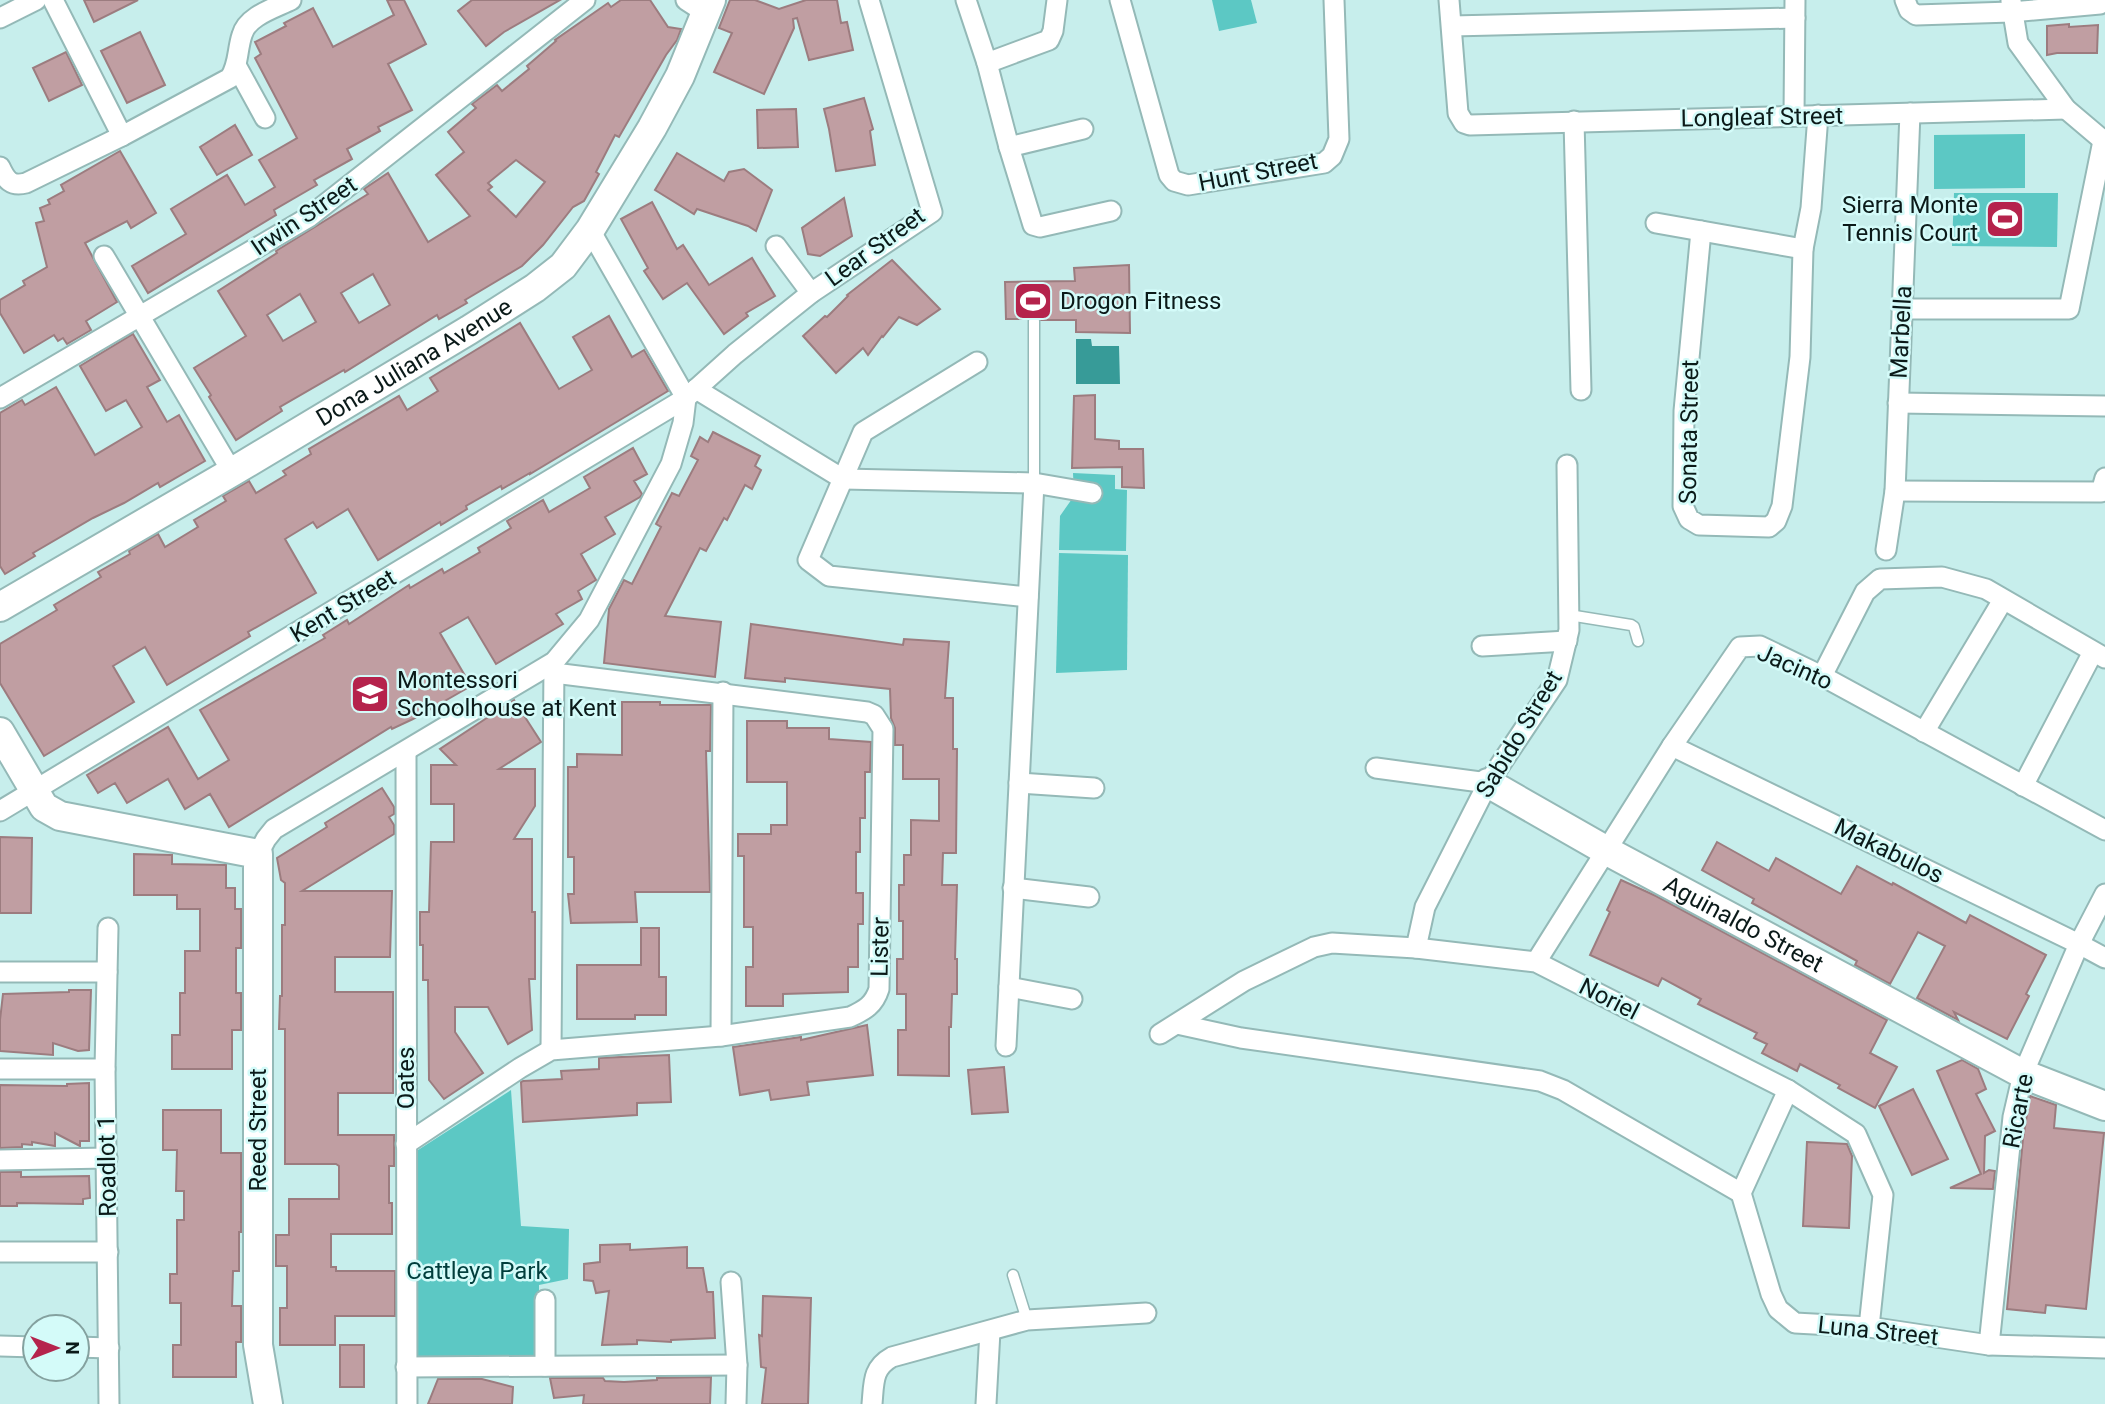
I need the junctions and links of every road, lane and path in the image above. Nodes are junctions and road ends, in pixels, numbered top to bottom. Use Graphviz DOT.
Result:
graph roads {
  1 [pos="36,0"];
  2 [pos="53,0"];
  3 [pos="291,0"];
  4 [pos="585,0"];
  5 [pos="870,0"];
  6 [pos="966,0"];
  7 [pos="1057,0"];
  8 [pos="1120,0"];
  9 [pos="1334,0"];
  10 [pos="1449,0"];
  11 [pos="1905,0"];
  12 [pos="701,4"];
  13 [pos="2100,4"];
  14 [pos="2011,6"];
  15 [pos="1795,9"];
  16 [pos="0,18"];
  17 [pos="1452,26"];
  18 [pos="987,63"];
  19 [pos="237,67"];
  20 [pos="2066,110"];
  21 [pos="1910,113"];
  22 [pos="1794,116"];
  23 [pos="1818,116"];
  24 [pos="265,118"];
  25 [pos="1574,121"];
  26 [pos="1083,129"];
  27 [pos="122,136"];
  28 [pos="2104,141"];
  29 [pos="1009,147"];
  30 [pos="3,173"];
  31 [pos="1111,211"];
  32 [pos="1656,223"];
  33 [pos="590,230"];
  34 [pos="1701,230"];
  35 [pos="776,246"];
  36 [pos="1802,249"];
  37 [pos="104,256"];
  38 [pos="811,293"];
  39 [pos="1902,309"];
  40 [pos="140,318"];
  41 [pos="1034,321"];
  42 [pos="977,362"];
  43 [pos="1581,390"];
  44 [pos="691,394"];
  45 [pos="0,398"];
  46 [pos="1898,403"];
  47 [pos="2105,406"];
  48 [pos="1567,465"];
  49 [pos="232,472"];
  50 [pos="843,479"];
  51 [pos="1034,483"];
  52 [pos="2103,485"];
  53 [pos="1895,491"];
  54 [pos="1092,493"];
  55 [pos="1886,550"];
  56 [pos="1028,597"];
  57 [pos="2003,600"];
  58 [pos="0,607"];
  59 [pos="1569,615"];
  60 [pos="1638,640"];
  61 [pos="1567,641"];
  62 [pos="1482,646"];
  63 [pos="2099,655"];
  64 [pos="554,667"];
  65 [pos="1822,677"];
  66 [pos="723,692"];
  67 [pos="0,732"];
  68 [pos="1924,732"];
  69 [pos="1672,746"];
  70 [pos="406,752"];
  71 [pos="1376,768"];
  72 [pos="1019,783"];
  73 [pos="1489,783"];
  74 [pos="2023,786"];
  75 [pos="1094,788"];
  76 [pos="34,791"];
  77 [pos="0,811"];
  78 [pos="2105,830"];
  79 [pos="1607,851"];
  80 [pos="258,855"];
  81 [pos="1013,888"];
  82 [pos="2105,894"];
  83 [pos="1089,897"];
  84 [pos="108,928"];
  85 [pos="2079,944"];
  86 [pos="1416,948"];
  87 [pos="2105,958"];
  88 [pos="1536,962"];
  89 [pos="0,972"];
  90 [pos="107,972"];
  91 [pos="1009,987"];
  92 [pos="1072,999"];
  93 [pos="721,1036"];
  94 [pos="1006,1046"];
  95 [pos="551,1050"];
  96 [pos="0,1069"];
  97 [pos="106,1069"];
  98 [pos="2023,1074"];
  99 [pos="1788,1090"];
  100 [pos="2105,1106"];
  101 [pos="406,1144"];
  102 [pos="107,1158"];
  103 [pos="0,1160"];
  104 [pos="1741,1193"];
  105 [pos="0,1252"];
  106 [pos="108,1252"];
  107 [pos="1013,1275"];
  108 [pos="732,1282"];
  109 [pos="545,1300"];
  110 [pos="1146,1313"];
  111 [pos="1027,1320"];
  112 [pos="1869,1327"];
  113 [pos="990,1331"];
  114 [pos="1989,1345"];
  115 [pos="0,1346"];
  116 [pos="21,1347"];
  117 [pos="91,1347"];
  118 [pos="109,1348"];
  119 [pos="2105,1348"];
  120 [pos="737,1364"];
  121 [pos="545,1366"];
  122 [pos="406,1367"];
  123 [pos="108,1404"];
  124 [pos="268,1404"];
  125 [pos="407,1404"];
  126 [pos="736,1404"];
  127 [pos="872,1404"];
  128 [pos="986,1404"];
  1 -- 16 [label="street"];
  2 -- 27 [label="street"];
  3 -- 19 [label="street"];
  4 -- 40 [label="street, Irwin Street"];
  5 -- 38 [label="street, Lear Street"];
  6 -- 18 [label="street"];
  7 -- 18 [label="street"];
  8 -- 9 [label="street, Hunt Street"];
  10 -- 17 [label="street"];
  11 -- 14 [label="street"];
  12 -- 33 [label="street, Dona Juliana Avenue"];
  13 -- 14 [label="street"];
  14 -- 20 [label="street"];
  15 -- 17 [label="street"];
  15 -- 22 [label="street"];
  17 -- 25 [label="street, Longleaf Street"];
  18 -- 29 [label="street"];
  19 -- 24 [label="street"];
  19 -- 27 [label="street"];
  20 -- 21 [label="street, Longleaf Street"];
  20 -- 28 [label="street"];
  21 -- 23 [label="street, Longleaf Street"];
  21 -- 39 [label="street, Marbella"];
  22 -- 23 [label="street, Longleaf Street"];
  22 -- 25 [label="street, Longleaf Street"];
  23 -- 36 [label="street, Sonata Street"];
  25 -- 43 [label="street"];
  26 -- 29 [label="street"];
  27 -- 30 [label="street"];
  28 -- 39 [label="street"];
  29 -- 31 [label="street"];
  32 -- 34 [label="street"];
  33 -- 44 [label="street"];
  33 -- 49 [label="street, Dona Juliana Avenue"];
  34 -- 36 [label="street"];
  34 -- 36 [label="street, Sonata Street"];
  35 -- 38 [label="street"];
  37 -- 40 [label="street"];
  38 -- 44 [label="street, Lear Street"];
  39 -- 46 [label="street, Marbella"];
  40 -- 45 [label="street, Irwin Street"];
  40 -- 49 [label="street"];
  41 -- 51 [label="lane"];
  42 -- 50 [label="street"];
  44 -- 50 [label="street"];
  44 -- 64 [label="street"];
  44 -- 76 [label="street, Kent Street"];
  46 -- 47 [label="street"];
  46 -- 53 [label="street, Marbella"];
  48 -- 59 [label="street, Sabido Street"];
  49 -- 58 [label="street, Dona Juliana Avenue"];
  50 -- 51 [label="street"];
  50 -- 56 [label="street"];
  51 -- 54 [label="street"];
  51 -- 56 [label="street"];
  52 -- 53 [label="street"];
  53 -- 55 [label="street, Marbella"];
  56 -- 72 [label="street"];
  57 -- 63 [label="street"];
  57 -- 65 [label="street"];
  57 -- 68 [label="street"];
  59 -- 60 [label="lane"];
  59 -- 61 [label="street, Sabido Street"];
  61 -- 62 [label="street"];
  61 -- 73 [label="street, Sabido Street"];
  63 -- 74 [label="street"];
  64 -- 66 [label="street, Lister"];
  64 -- 70 [label="street"];
  64 -- 95 [label="street"];
  65 -- 68 [label="street, Jacinto"];
  65 -- 69 [label="street, Jacinto"];
  66 -- 93 [label="street"];
  66 -- 93 [label="street, Lister"];
  67 -- 76 [label="street"];
  68 -- 74 [label="street, Jacinto"];
  69 -- 79 [label="street, Jacinto"];
  69 -- 85 [label="street, Makabulos"];
  70 -- 80 [label="street"];
  70 -- 101 [label="street, Oates"];
  71 -- 73 [label="street, Aguinaldo Street"];
  72 -- 75 [label="street"];
  72 -- 81 [label="street"];
  73 -- 79 [label="street, Aguinaldo Street"];
  73 -- 86 [label="street, Sabido Street"];
  74 -- 78 [label="street, Jacinto"];
  76 -- 77 [label="street, Kent Street"];
  76 -- 80 [label="street"];
  79 -- 88 [label="street, Jacinto"];
  79 -- 98 [label="street, Aguinaldo Street"];
  80 -- 124 [label="street, Reed Street"];
  81 -- 83 [label="street"];
  81 -- 91 [label="street"];
  82 -- 85 [label="street, Ricarte"];
  84 -- 90 [label="street, Roadlot 1"];
  85 -- 87 [label="street, Makabulos"];
  85 -- 98 [label="street, Ricarte"];
  86 -- 88 [label="street, Noriel"];
  86 -- 104 [label="street, Noriel"];
  88 -- 99 [label="street, Noriel"];
  89 -- 90 [label="street"];
  90 -- 97 [label="street, Roadlot 1"];
  91 -- 92 [label="street"];
  91 -- 94 [label="street"];
  93 -- 95 [label="street, Lister"];
  95 -- 101 [label="street, Lister"];
  96 -- 97 [label="street"];
  97 -- 102 [label="street, Roadlot 1"];
  98 -- 100 [label="street, Aguinaldo Street"];
  98 -- 114 [label="street, Ricarte"];
  99 -- 104 [label="street"];
  99 -- 112 [label="street, Noriel"];
  101 -- 122 [label="street, Oates"];
  102 -- 103 [label="street"];
  102 -- 106 [label="street, Roadlot 1"];
  104 -- 112 [label="street, Luna Street"];
  105 -- 106 [label="street"];
  106 -- 118 [label="street, Roadlot 1"];
  107 -- 111 [label="lane"];
  108 -- 120 [label="street"];
  109 -- 121 [label="street"];
  110 -- 111 [label="street"];
  111 -- 113 [label="street"];
  112 -- 114 [label="street, Luna Street"];
  113 -- 127 [label="street"];
  113 -- 128 [label="street"];
  114 -- 119 [label="street, Luna Street"];
  115 -- 116 [label="street"];
  117 -- 118 [label="street"];
  118 -- 123 [label="street, Roadlot 1"];
  120 -- 121 [label="street"];
  120 -- 126 [label="street"];
  121 -- 122 [label="street"];
  122 -- 125 [label="street, Oates"];
}
